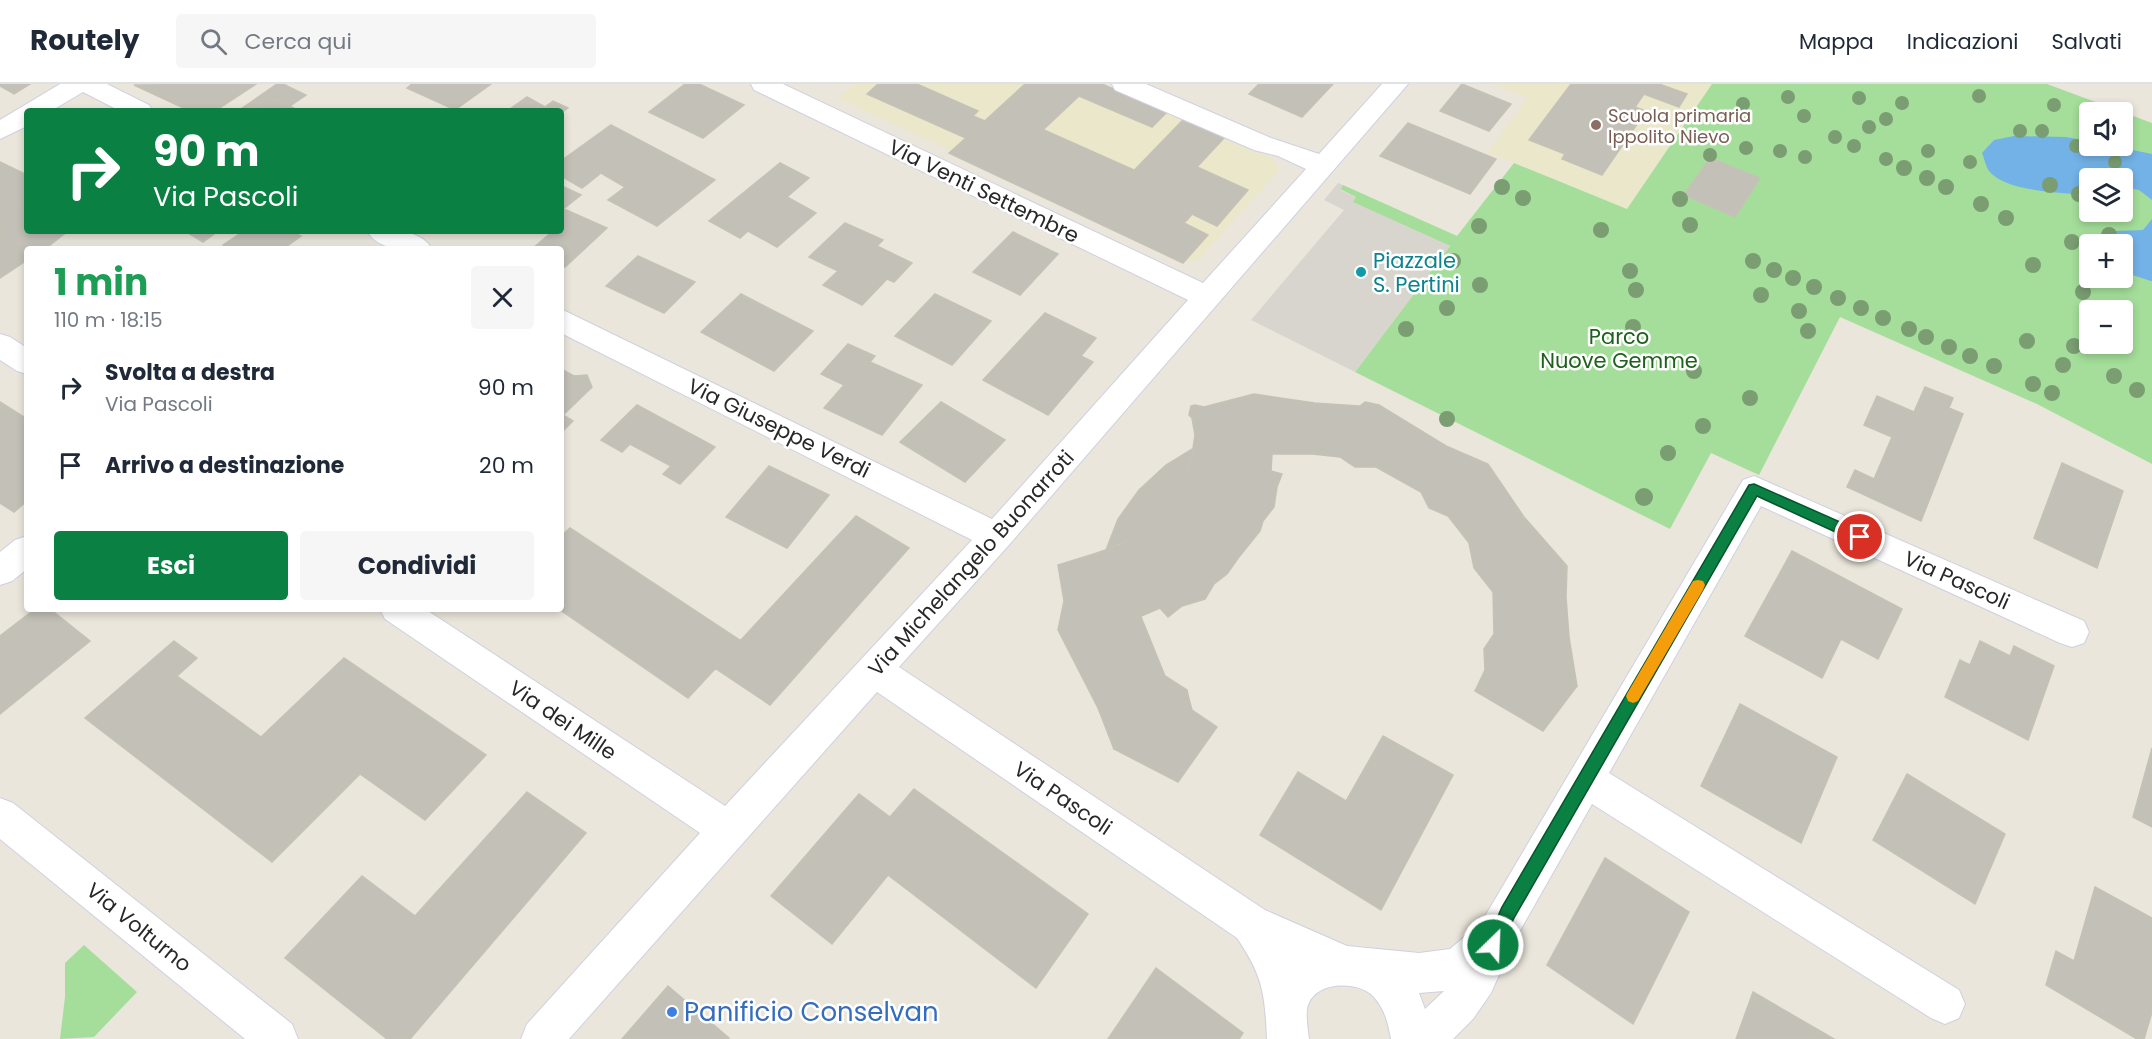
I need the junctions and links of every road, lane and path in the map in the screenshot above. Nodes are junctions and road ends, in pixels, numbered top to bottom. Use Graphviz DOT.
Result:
graph roads {
  1 [pos="78,84"];
  2 [pos="87,84"];
  3 [pos="763,84"];
  4 [pos="1124,84"];
  5 [pos="1396,84"];
  6 [pos="38,108"];
  7 [pos="134,108"];
  8 [pos="24,117"];
  9 [pos="0,131"];
  10 [pos="1324,166"];
  11 [pos="387,234"];
  12 [pos="412,246"];
  13 [pos="1206,297"];
  14 [pos="564,321"];
  15 [pos="0,345"];
  16 [pos="24,361"];
  17 [pos="996,536"];
  18 [pos="24,552"];
  19 [pos="0,571"];
  20 [pos="401,612"];
  21 [pos="2072,632"];
  22 [pos="875,671"];
  23 [pos="1585,779"];
  24 [pos="0,816"];
  25 [pos="728,830"];
  26 [pos="1251,924"];
  27 [pos="1497,932"];
  28 [pos="1352,965"];
  29 [pos="1945,1004"];
  30 [pos="1287,1024"];
  31 [pos="277,1039"];
  32 [pos="542,1039"];
  33 [pos="1412,1039"];
  34 [pos="1421,1039"];
  1 -- 6 [label="street"];
  2 -- 7 [label="street"];
  3 -- 13 [label="street, Via Venti Settembre"];
  4 -- 10 [label="street"];
  5 -- 10 [label="street, Via Michelangelo Buonarroti"];
  8 -- 9 [label="street"];
  10 -- 13 [label="street, Via Michelangelo Buonarroti"];
  11 -- 12 [label="street"];
  13 -- 17 [label="street, Via Michelangelo Buonarroti"];
  14 -- 17 [label="street, Via Giuseppe Verdi"];
  15 -- 16 [label="street"];
  17 -- 22 [label="street, Via Michelangelo Buonarroti"];
  18 -- 19 [label="street"];
  20 -- 25 [label="street, Via dei Mille"];
  21 -- 23 [label="street, Via Pascoli"];
  22 -- 25 [label="street, Via Michelangelo Buonarroti"];
  22 -- 26 [label="street, Via Pascoli"];
  23 -- 27 [label="street, Via Pascoli"];
  23 -- 29 [label="street"];
  24 -- 31 [label="street, Via Volturno"];
  25 -- 32 [label="street, Via Michelangelo Buonarroti"];
  26 -- 28 [label="street, Via Pascoli"];
  26 -- 30 [label="street, Via Pascoli"];
  27 -- 28 [label="street, Via Pascoli"];
  27 -- 34 [label="street, Via Pascoli"];
  28 -- 30 [label="street"];
  28 -- 33 [label="street"];
}
